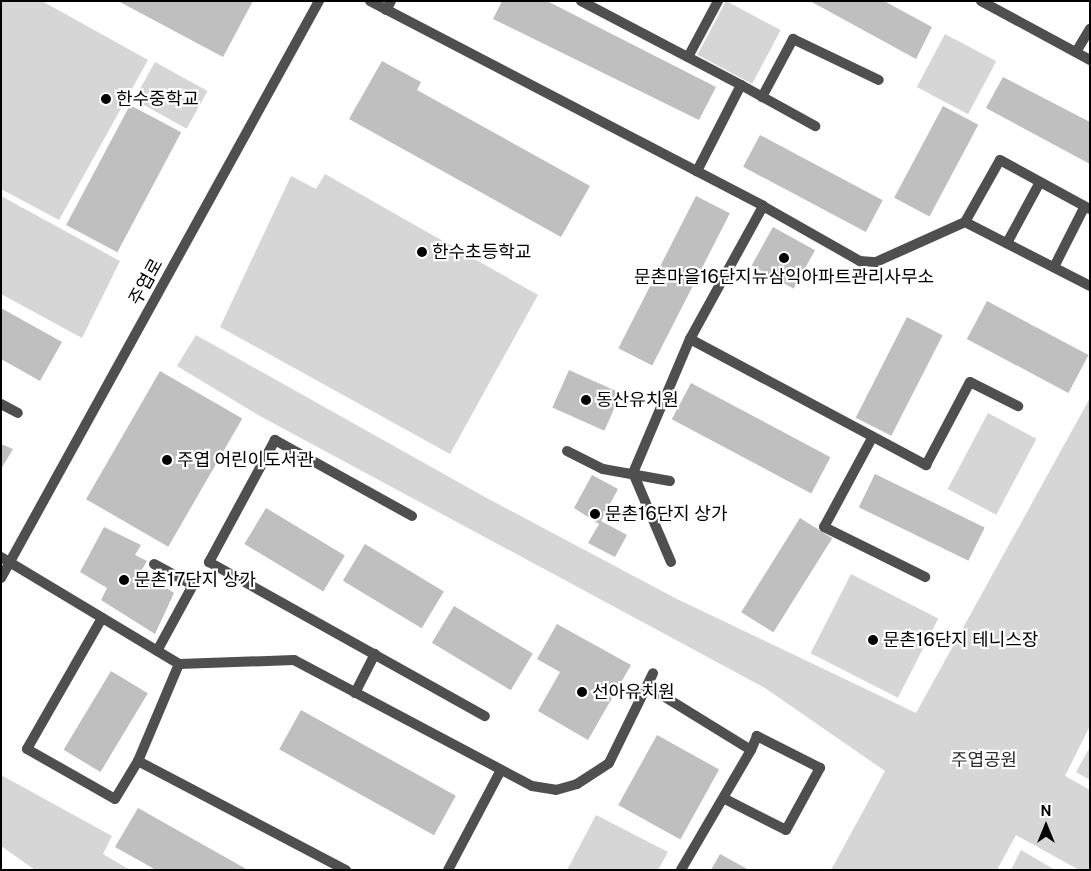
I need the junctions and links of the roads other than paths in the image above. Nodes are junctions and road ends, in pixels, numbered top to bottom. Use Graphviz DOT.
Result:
graph roads {
  1 [pos="319,1"];
  2 [pos="370,1"];
  3 [pos="581,1"];
  4 [pos="718,1"];
  5 [pos="981,1"];
  6 [pos="389,6"];
  7 [pos="1090,29"];
  8 [pos="1076,52"];
  9 [pos="688,57"];
  10 [pos="1090,60"];
  11 [pos="879,80"];
  12 [pos="741,86"];
  13 [pos="762,97"];
  14 [pos="815,126"];
  15 [pos="696,171"];
  16 [pos="1040,182"];
  17 [pos="763,206"];
  18 [pos="1087,207"];
  19 [pos="965,222"];
  20 [pos="1008,243"];
  21 [pos="1054,267"];
  22 [pos="1090,286"];
  23 [pos="690,338"];
  24 [pos="1,404"];
  25 [pos="1018,406"];
  26 [pos="18,413"];
  27 [pos="872,438"];
  28 [pos="567,451"];
  29 [pos="633,473"];
  30 [pos="670,481"];
  31 [pos="412,516"];
  32 [pos="6,560"];
  33 [pos="671,562"];
  34 [pos="154,564"];
  35 [pos="925,577"];
  36 [pos="1,578"];
  37 [pos="102,618"];
  38 [pos="157,651"];
  39 [pos="375,654"];
  40 [pos="179,664"];
  41 [pos="653,673"];
  42 [pos="647,686"];
  43 [pos="355,693"];
  44 [pos="485,716"];
  45 [pos="751,750"];
  46 [pos="138,761"];
  47 [pos="501,770"];
  48 [pos="725,799"];
  49 [pos="346,870"];
  50 [pos="448,870"];
  51 [pos="681,870"];
  1 -- 32 [label="street, 주엽로"];
  2 -- 6 [label="street"];
  3 -- 9 [label="street"];
  4 -- 9 [label="street"];
  5 -- 8 [label="street"];
  6 -- 15 [label="street"];
  7 -- 8 [label="street"];
  8 -- 10 [label="street"];
  9 -- 12 [label="street"];
  11 -- 13 [label="street"];
  12 -- 13 [label="street"];
  12 -- 15 [label="street"];
  13 -- 14 [label="street"];
  15 -- 17 [label="street"];
  16 -- 18 [label="street"];
  16 -- 19 [label="street"];
  16 -- 20 [label="street"];
  17 -- 19 [label="street"];
  17 -- 23 [label="street"];
  18 -- 21 [label="street"];
  19 -- 20 [label="street"];
  20 -- 21 [label="street"];
  21 -- 22 [label="street"];
  23 -- 27 [label="street"];
  23 -- 29 [label="street"];
  24 -- 26 [label="street"];
  25 -- 27 [label="street"];
  27 -- 35 [label="street"];
  28 -- 29 [label="street"];
  29 -- 30 [label="street"];
  29 -- 33 [label="street"];
  31 -- 39 [label="street"];
  32 -- 36 [label="street, 주엽로"];
  32 -- 37 [label="street"];
  34 -- 38 [label="street"];
  37 -- 38 [label="street"];
  37 -- 46 [label="street"];
  38 -- 40 [label="street"];
  39 -- 43 [label="street"];
  39 -- 44 [label="street"];
  40 -- 43 [label="street"];
  40 -- 46 [label="street"];
  41 -- 42 [label="street"];
  42 -- 45 [label="street"];
  42 -- 47 [label="street"];
  43 -- 47 [label="street"];
  45 -- 48 [label="street"];
  45 -- 48 [label="street"];
  46 -- 49 [label="street"];
  47 -- 50 [label="street"];
  48 -- 51 [label="street"];
}
